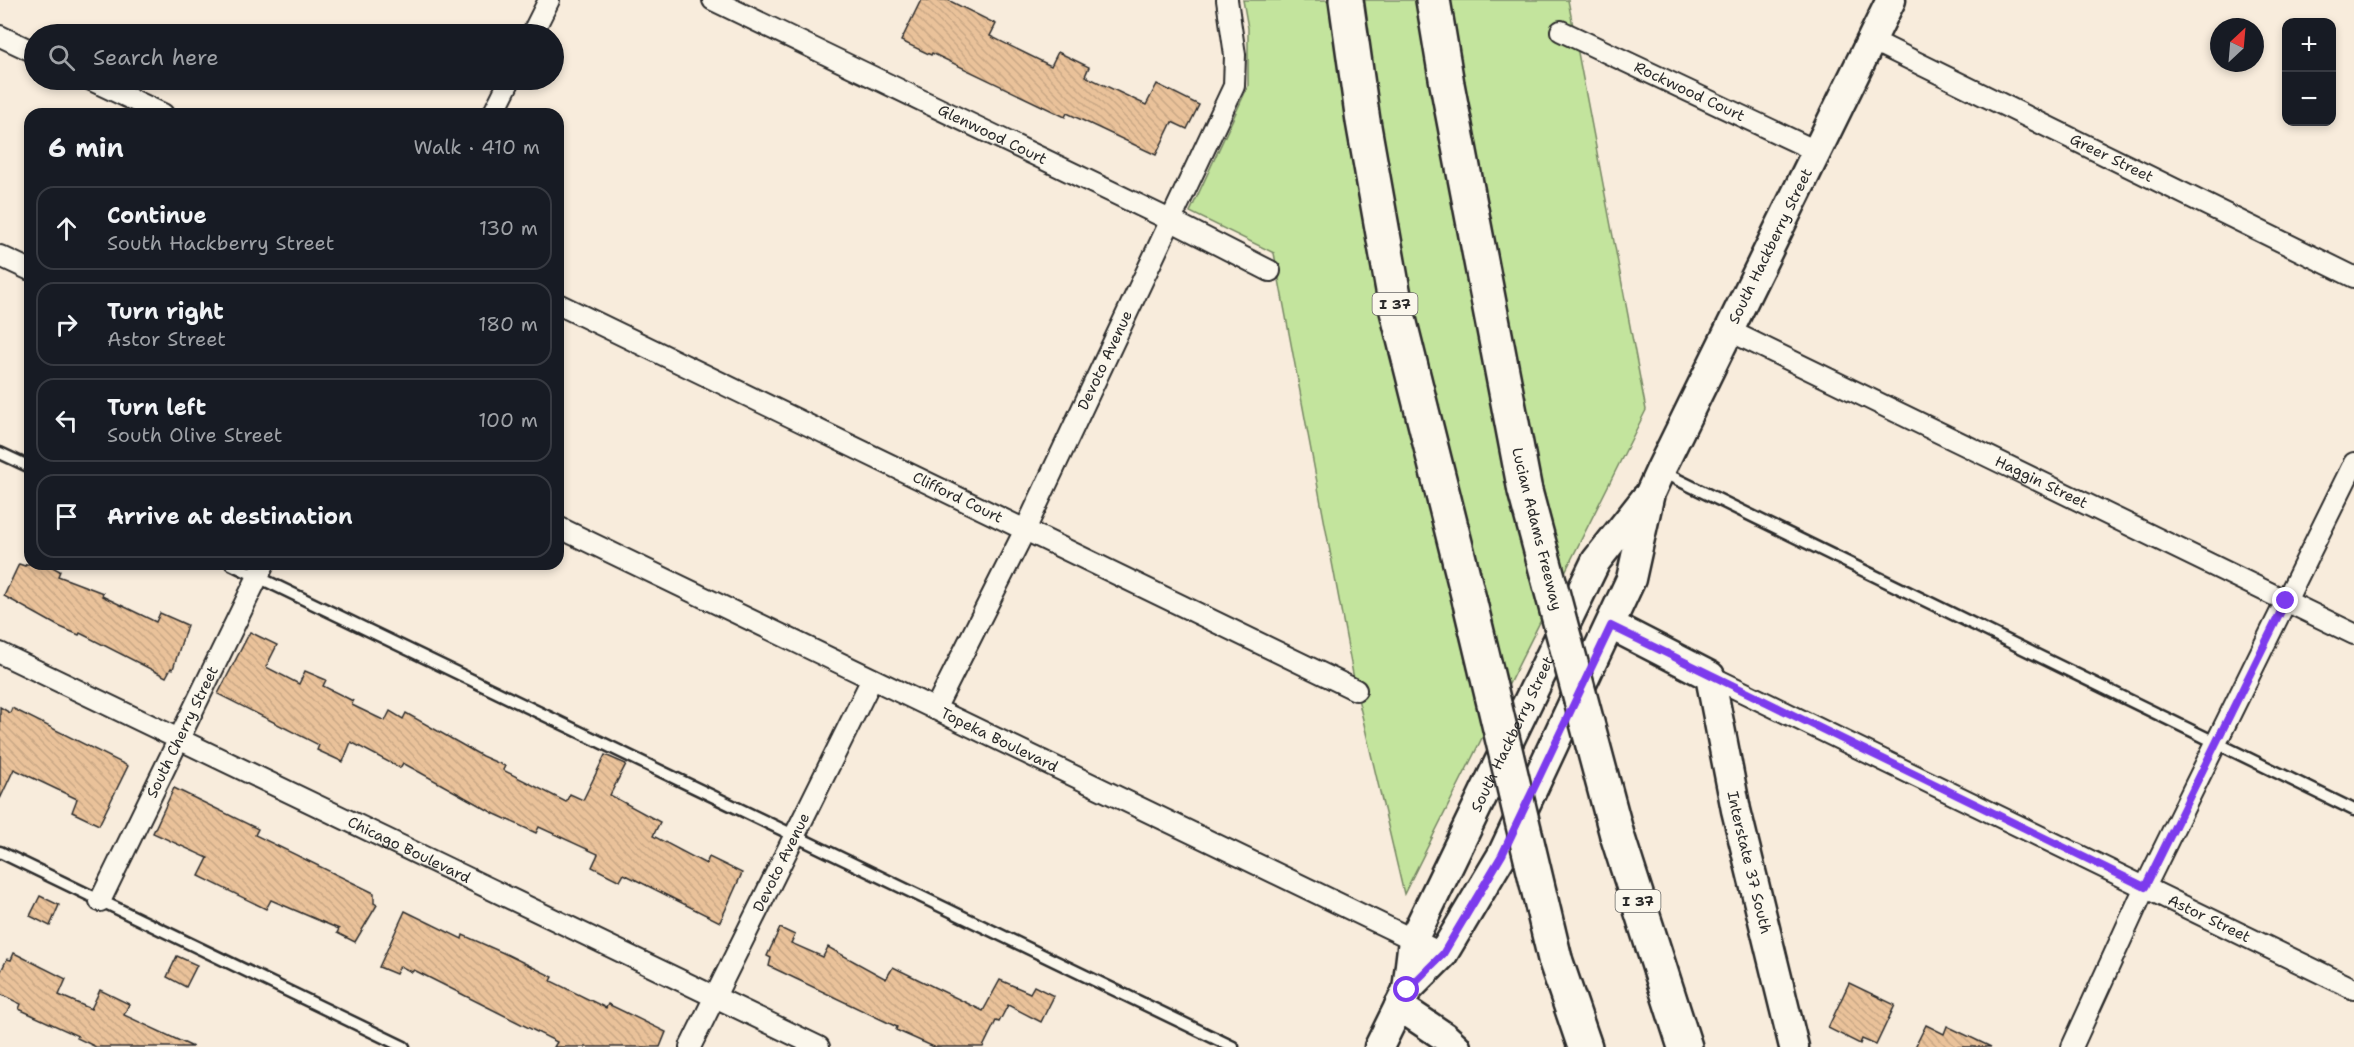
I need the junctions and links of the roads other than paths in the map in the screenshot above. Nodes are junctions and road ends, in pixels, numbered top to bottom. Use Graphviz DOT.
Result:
graph roads {
  1 [pos="549,0"];
  2 [pos="713,0"];
  3 [pos="1227,0"];
  4 [pos="1346,0"];
  5 [pos="1434,0"];
  6 [pos="1891,0"];
  7 [pos="537,24"];
  8 [pos="1561,31"];
  9 [pos="0,36"];
  10 [pos="1871,40"];
  11 [pos="24,47"];
  12 [pos="112,90"];
  13 [pos="505,90"];
  14 [pos="150,108"];
  15 [pos="496,108"];
  16 [pos="1818,152"];
  17 [pos="1170,220"];
  18 [pos="0,256"];
  19 [pos="24,267"];
  20 [pos="1270,271"];
  21 [pos="2354,277"];
  22 [pos="564,307"];
  23 [pos="1730,331"];
  24 [pos="0,453"];
  25 [pos="2354,463"];
  26 [pos="24,464"];
  27 [pos="1655,482"];
  28 [pos="564,530"];
  29 [pos="1025,530"];
  30 [pos="261,570"];
  31 [pos="2286,601"];
  32 [pos="1611,626"];
  33 [pos="2354,634"];
  34 [pos="0,653"];
  35 [pos="1710,676"];
  36 [pos="872,679"];
  37 [pos="1356,690"];
  38 [pos="935,710"];
  39 [pos="179,740"];
  40 [pos="2216,743"];
  41 [pos="2354,810"];
  42 [pos="795,836"];
  43 [pos="0,852"];
  44 [pos="2145,887"];
  45 [pos="100,901"];
  46 [pos="1413,940"];
  47 [pos="1443,954"];
  48 [pos="1659,968"];
  49 [pos="2354,989"];
  50 [pos="716,997"];
  51 [pos="1403,998"];
  52 [pos="1583,1043"];
  53 [pos="404,1047"];
  54 [pos="690,1047"];
  55 [pos="819,1047"];
  56 [pos="1233,1047"];
  57 [pos="1379,1047"];
  58 [pos="1456,1047"];
  59 [pos="1685,1047"];
  60 [pos="1695,1047"];
  61 [pos="1794,1047"];
  62 [pos="2072,1047"];
  1 -- 7 [label="street"];
  2 -- 17 [label="street, Glenwood Court"];
  3 -- 17 [label="street, Devoto Avenue"];
  4 -- 52 [label="highway, I 37, bridge"];
  5 -- 48 [label="highway, Lucian Adams Freeway / I 37, bridge"];
  6 -- 10 [label="main road, South Hackberry Street"];
  8 -- 16 [label="street, Rockwood Court"];
  9 -- 11 [label="street"];
  10 -- 16 [label="main road, South Hackberry Street"];
  10 -- 21 [label="street, Greer Street"];
  12 -- 14 [label="street"];
  13 -- 15 [label="street"];
  16 -- 23 [label="main road, South Hackberry Street"];
  17 -- 20 [label="street, Glenwood Court"];
  17 -- 29 [label="street, Devoto Avenue"];
  18 -- 19 [label="street"];
  22 -- 29 [label="street, Clifford Court"];
  23 -- 27 [label="main road, South Hackberry Street"];
  23 -- 31 [label="street, Haggin Street"];
  24 -- 26 [label="lane"];
  25 -- 31 [label="street"];
  27 -- 32 [label="main road, South Hackberry Street"];
  27 -- 40 [label="lane"];
  27 -- 46 [label="main road, South Hackberry Street"];
  28 -- 36 [label="street, Topeka Boulevard"];
  29 -- 37 [label="street, Clifford Court"];
  29 -- 38 [label="street, Devoto Avenue"];
  30 -- 39 [label="street, South Cherry Street"];
  30 -- 42 [label="lane"];
  31 -- 33 [label="street, Haggin Street"];
  31 -- 40 [label="street"];
  32 -- 35 [label="main road, Astor Street"];
  32 -- 47 [label="main road, South Hackberry Street"];
  34 -- 39 [label="street, Chicago Boulevard"];
  35 -- 44 [label="street, Astor Street"];
  35 -- 61 [label="main road, Interstate 37 South"];
  36 -- 38 [label="street, Topeka Boulevard"];
  36 -- 42 [label="street, Devoto Avenue"];
  38 -- 46 [label="street, Topeka Boulevard"];
  39 -- 45 [label="street, South Cherry Street"];
  39 -- 50 [label="street, Chicago Boulevard"];
  40 -- 41 [label="lane"];
  40 -- 44 [label="street"];
  42 -- 50 [label="street, Devoto Avenue"];
  42 -- 56 [label="lane"];
  43 -- 45 [label="lane"];
  44 -- 49 [label="street, Astor Street"];
  44 -- 62 [label="street"];
  45 -- 53 [label="lane"];
  46 -- 47 [label="street, Topeka Boulevard"];
  46 -- 51 [label="main road, South Hackberry Street"];
  47 -- 51 [label="main road, South Hackberry Street"];
  48 -- 59 [label="highway, Lucian Adams Freeway / I 37"];
  48 -- 60 [label="highway"];
  50 -- 54 [label="street, Devoto Avenue"];
  50 -- 55 [label="street, Chicago Boulevard"];
  51 -- 57 [label="main road, South Hackberry Street"];
  51 -- 58 [label="main road"];
}
